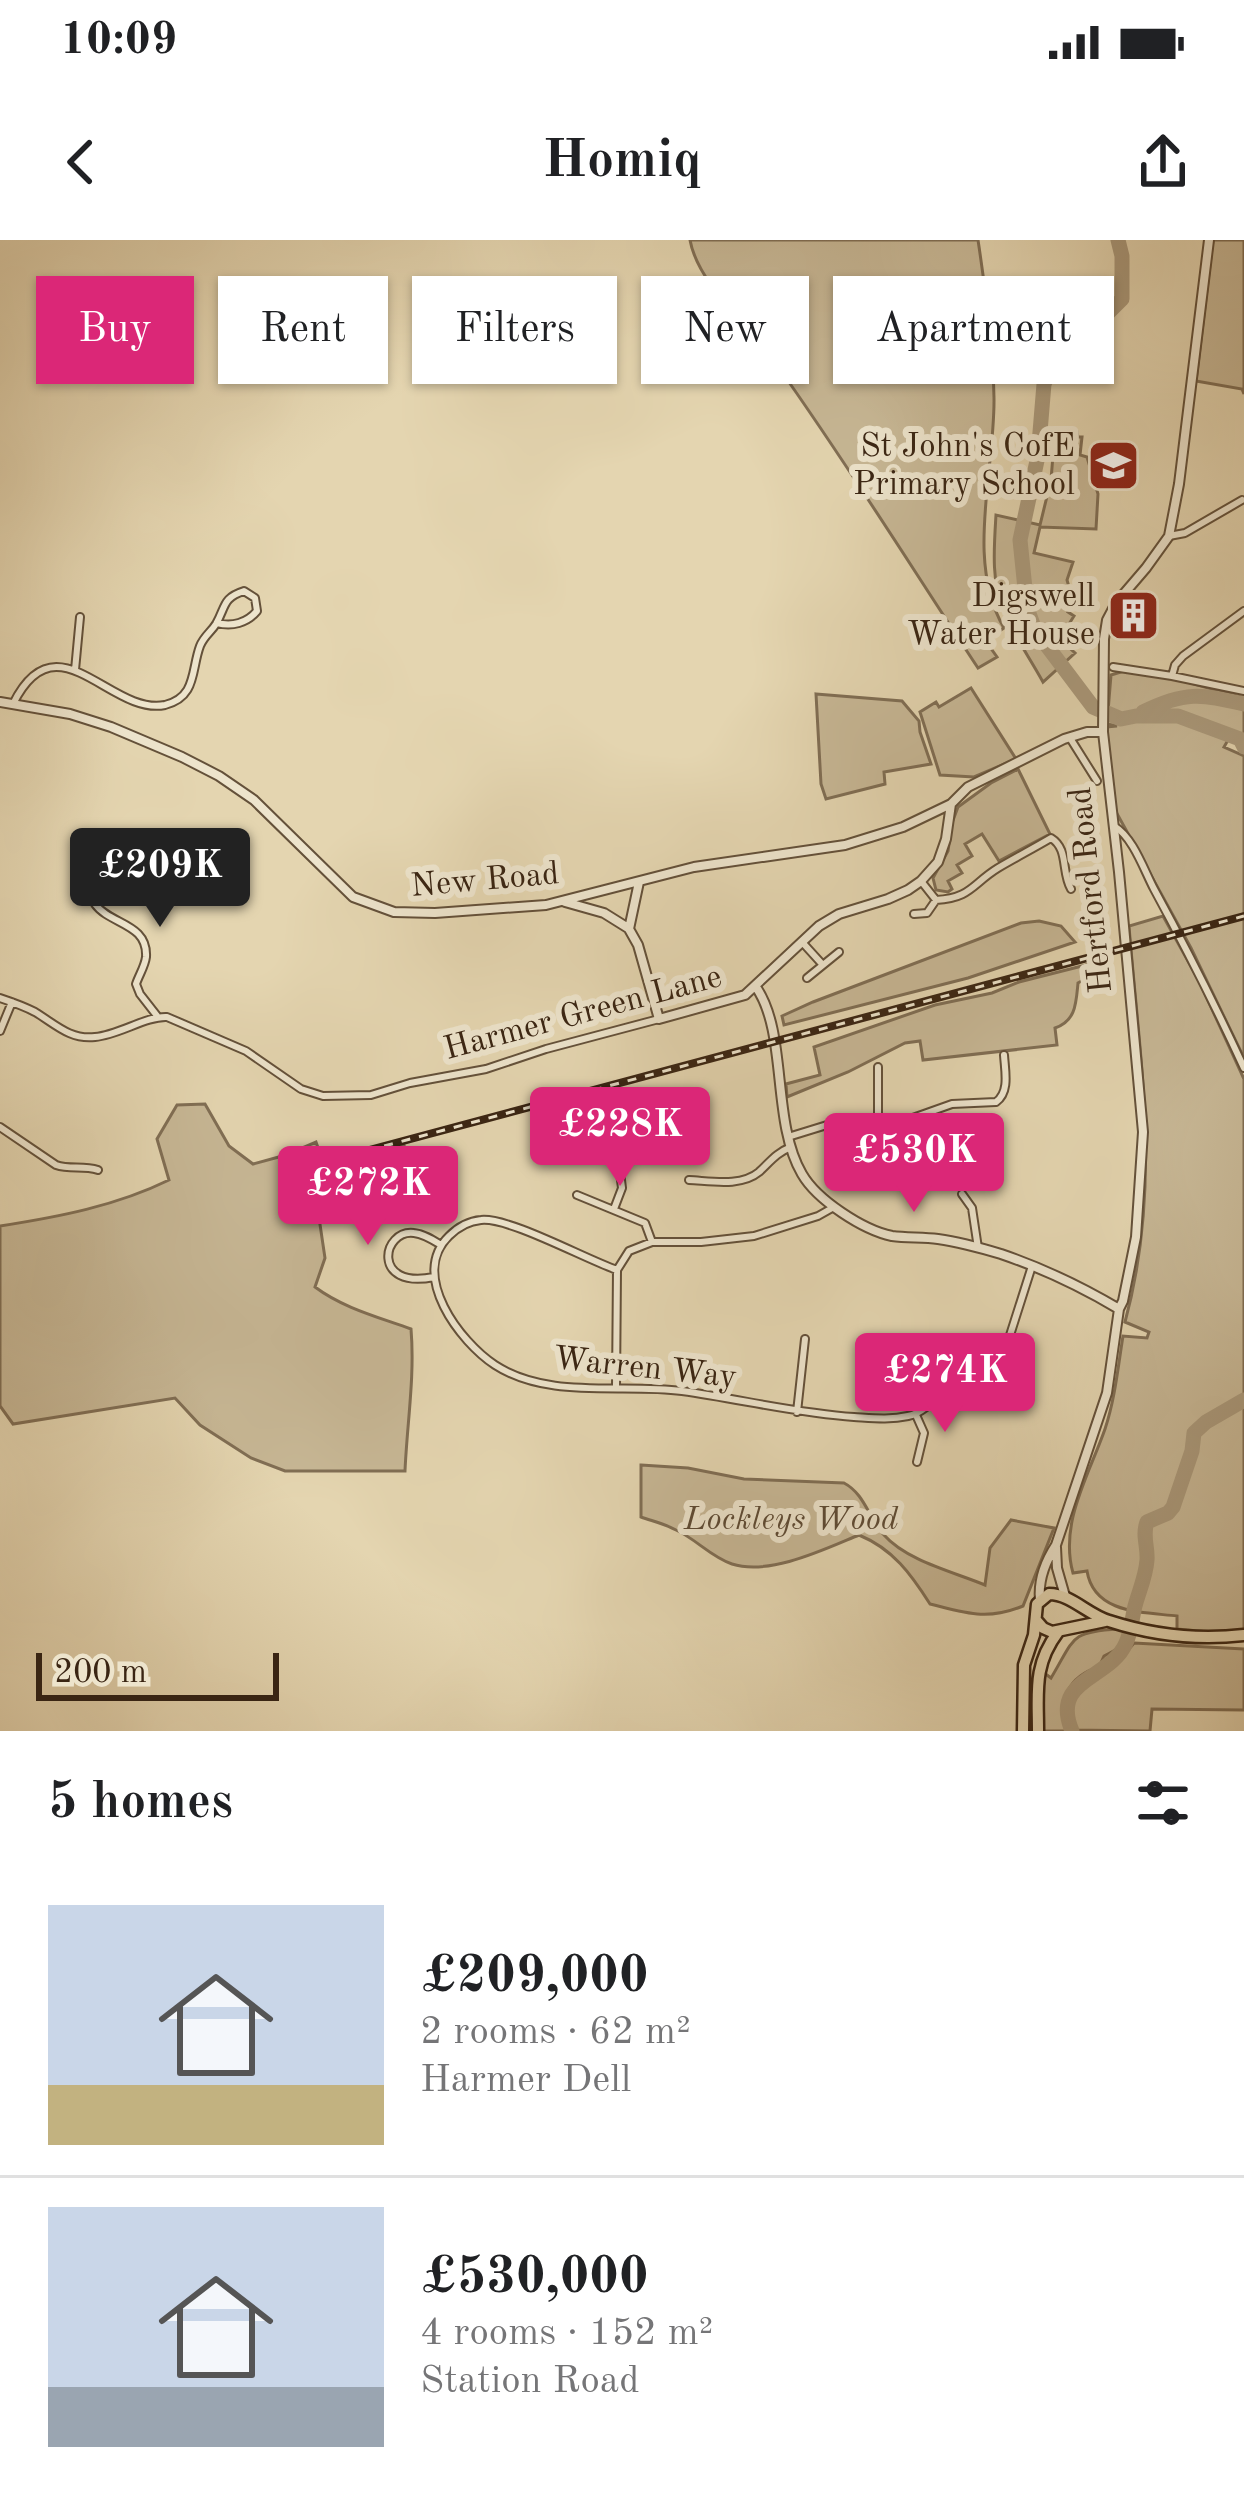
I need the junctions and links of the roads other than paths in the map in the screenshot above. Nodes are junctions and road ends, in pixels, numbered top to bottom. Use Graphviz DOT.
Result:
graph roads {
  1 [pos="1210,240"];
  2 [pos="1242,500"];
  3 [pos="1169,536"];
  4 [pos="1244,611"];
  5 [pos="80,617"];
  6 [pos="217,623"];
  7 [pos="1113,667"];
  8 [pos="75,670"];
  9 [pos="1172,676"];
  10 [pos="1244,692"];
  11 [pos="0,702"];
  12 [pos="13,704"];
  13 [pos="1103,732"];
  14 [pos="1069,737"];
  15 [pos="1097,781"];
  16 [pos="951,804"];
  17 [pos="1114,826"];
  18 [pos="87,877"];
  19 [pos="639,881"];
  20 [pos="921,881"];
  21 [pos="1071,890"];
  22 [pos="936,900"];
  23 [pos="561,901"];
  24 [pos="914,914"];
  25 [pos="629,929"];
  26 [pos="802,942"];
  27 [pos="839,952"];
  28 [pos="822,964"];
  29 [pos="807,977"];
  30 [pos="756,987"];
  31 [pos="0,998"];
  32 [pos="12,1002"];
  33 [pos="158,1016"];
  34 [pos="659,1019"];
  35 [pos="0,1031"];
  36 [pos="1004,1055"];
  37 [pos="878,1066"];
  38 [pos="1244,1068"];
  39 [pos="932,1112"];
  40 [pos="878,1125"];
  41 [pos="0,1127"];
  42 [pos="789,1142"];
  43 [pos="618,1157"];
  44 [pos="938,1159"];
  45 [pos="98,1170"];
  46 [pos="689,1180"];
  47 [pos="962,1194"];
  48 [pos="577,1195"];
  49 [pos="834,1207"];
  50 [pos="614,1209"];
  51 [pos="652,1242"];
  52 [pos="441,1245"];
  53 [pos="978,1248"];
  54 [pos="1032,1266"];
  55 [pos="617,1270"];
  56 [pos="434,1277"];
  57 [pos="1119,1309"];
  58 [pos="805,1339"];
  59 [pos="616,1387"];
  60 [pos="797,1412"];
  61 [pos="916,1414"];
  62 [pos="916,1462"];
  63 [pos="1056,1545"];
  64 [pos="1040,1600"];
  65 [pos="1068,1600"];
  66 [pos="1036,1620"];
  67 [pos="1110,1622"];
  68 [pos="1062,1630"];
  69 [pos="1244,1635"];
  70 [pos="1023,1731"];
  71 [pos="1038,1731"];
  1 -- 3 [label="street, Hertford Road"];
  2 -- 3 [label="street"];
  3 -- 13 [label="street, Hertford Road"];
  4 -- 9 [label="street"];
  5 -- 8 [label="street"];
  6 -- 6 [label="street"];
  6 -- 8 [label="street"];
  7 -- 9 [label="street"];
  8 -- 12 [label="street"];
  9 -- 10 [label="street"];
  11 -- 12 [label="street, New Road"];
  12 -- 23 [label="street, New Road"];
  13 -- 14 [label="street"];
  13 -- 17 [label="street, Hertford Road"];
  14 -- 15 [label="street, Hertford Road"];
  14 -- 16 [label="street"];
  16 -- 19 [label="street, New Road"];
  16 -- 20 [label="street"];
  17 -- 38 [label="street"];
  17 -- 57 [label="street, Hertford Road"];
  18 -- 33 [label="street"];
  19 -- 23 [label="street, New Road"];
  19 -- 25 [label="street"];
  20 -- 22 [label="street"];
  20 -- 26 [label="street, Harmer Green Lane"];
  21 -- 22 [label="street"];
  22 -- 24 [label="street"];
  23 -- 25 [label="street"];
  25 -- 34 [label="street"];
  26 -- 28 [label="street"];
  26 -- 30 [label="street, Harmer Green Lane"];
  27 -- 28 [label="street"];
  28 -- 29 [label="street"];
  30 -- 34 [label="street, Harmer Green Lane"];
  30 -- 42 [label="street"];
  31 -- 32 [label="street"];
  32 -- 33 [label="street"];
  32 -- 35 [label="street"];
  33 -- 34 [label="street, Harmer Green Lane"];
  36 -- 39 [label="street"];
  37 -- 40 [label="street"];
  39 -- 40 [label="street"];
  39 -- 44 [label="street"];
  40 -- 42 [label="street"];
  41 -- 45 [label="street"];
  42 -- 46 [label="street"];
  42 -- 49 [label="street"];
  43 -- 50 [label="street"];
  47 -- 53 [label="street"];
  48 -- 50 [label="street"];
  49 -- 51 [label="street"];
  49 -- 53 [label="street"];
  50 -- 51 [label="street"];
  51 -- 55 [label="street"];
  52 -- 55 [label="street"];
  52 -- 56 [label="street"];
  52 -- 56 [label="street"];
  53 -- 54 [label="street"];
  54 -- 57 [label="street"];
  54 -- 61 [label="street"];
  55 -- 59 [label="street"];
  56 -- 59 [label="street, Warren Way"];
  57 -- 63 [label="street, Hertford Road"];
  58 -- 60 [label="street"];
  59 -- 60 [label="street, Warren Way"];
  60 -- 61 [label="street, Warren Way"];
  61 -- 62 [label="street"];
  63 -- 64 [label="street, Hertford Road"];
  63 -- 65 [label="street, Hertford Road"];
  64 -- 65 [label="main road"];
  64 -- 66 [label="main road"];
  65 -- 67 [label="main road"];
  65 -- 68 [label="main road"];
  66 -- 68 [label="main road"];
  66 -- 70 [label="main road"];
  67 -- 68 [label="main road"];
  67 -- 69 [label="main road"];
  68 -- 71 [label="main road"];
}
